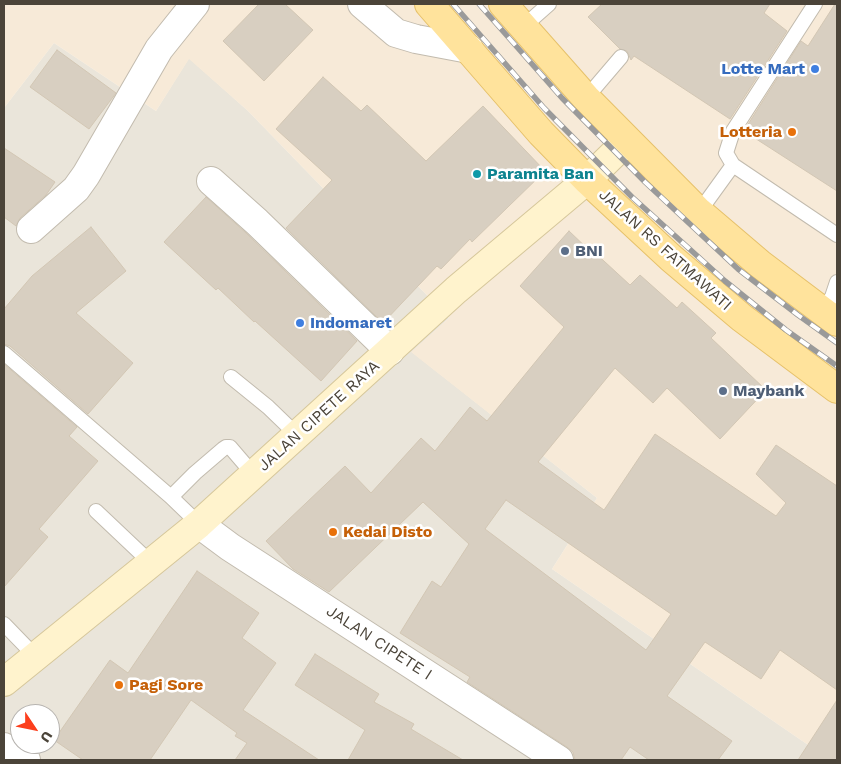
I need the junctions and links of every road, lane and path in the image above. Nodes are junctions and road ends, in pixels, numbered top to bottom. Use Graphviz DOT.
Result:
graph roads {
  1 [pos="362,4"];
  2 [pos="429,4"];
  3 [pos="503,4"];
  4 [pos="549,4"];
  5 [pos="815,4"];
  6 [pos="186,7"];
  7 [pos="523,27"];
  8 [pos="469,49"];
  9 [pos="622,57"];
  10 [pos="586,98"];
  11 [pos="627,141"];
  12 [pos="733,165"];
  13 [pos="587,180"];
  14 [pos="211,181"];
  15 [pos="699,212"];
  16 [pos="31,229"];
  17 [pos="837,238"];
  18 [pos="837,282"];
  19 [pos="829,316"];
  20 [pos="390,351"];
  21 [pos="4,353"];
  22 [pos="231,377"];
  23 [pos="837,389"];
  24 [pos="297,436"];
  25 [pos="254,475"];
  26 [pos="171,497"];
  27 [pos="96,511"];
  28 [pos="200,524"];
  29 [pos="151,563"];
  30 [pos="4,624"];
  31 [pos="36,656"];
  32 [pos="4,682"];
  33 [pos="4,747"];
  34 [pos="26,760"];
  35 [pos="559,760"];
  1 -- 8 [label="street"];
  2 -- 8 [label="main road, JALAN RS FATMAWATI"];
  3 -- 7 [label="main road"];
  4 -- 7 [label="lane"];
  5 -- 12 [label="lane"];
  6 -- 16 [label="street"];
  7 -- 10 [label="main road"];
  8 -- 13 [label="main road, JALAN RS FATMAWATI"];
  9 -- 10 [label="lane"];
  10 -- 11 [label="main road"];
  11 -- 13 [label="main road, JALAN CIPETE RAYA"];
  11 -- 15 [label="main road"];
  12 -- 15 [label="lane"];
  12 -- 17 [label="lane"];
  13 -- 20 [label="main road, JALAN CIPETE RAYA"];
  13 -- 23 [label="main road, JALAN RS FATMAWATI"];
  14 -- 20 [label="street"];
  15 -- 19 [label="main road"];
  18 -- 19 [label="lane"];
  20 -- 24 [label="main road, JALAN CIPETE RAYA"];
  21 -- 26 [label="lane"];
  22 -- 24 [label="lane"];
  24 -- 25 [label="main road, JALAN CIPETE RAYA"];
  25 -- 26 [label="lane"];
  25 -- 28 [label="main road, JALAN CIPETE RAYA"];
  26 -- 28 [label="lane"];
  27 -- 29 [label="lane"];
  28 -- 29 [label="main road, JALAN CIPETE RAYA"];
  28 -- 35 [label="street, JALAN CIPETE I"];
  29 -- 31 [label="main road, JALAN CIPETE RAYA"];
  30 -- 31 [label="lane"];
  31 -- 32 [label="main road, JALAN CIPETE RAYA"];
  33 -- 34 [label="street"];
}
